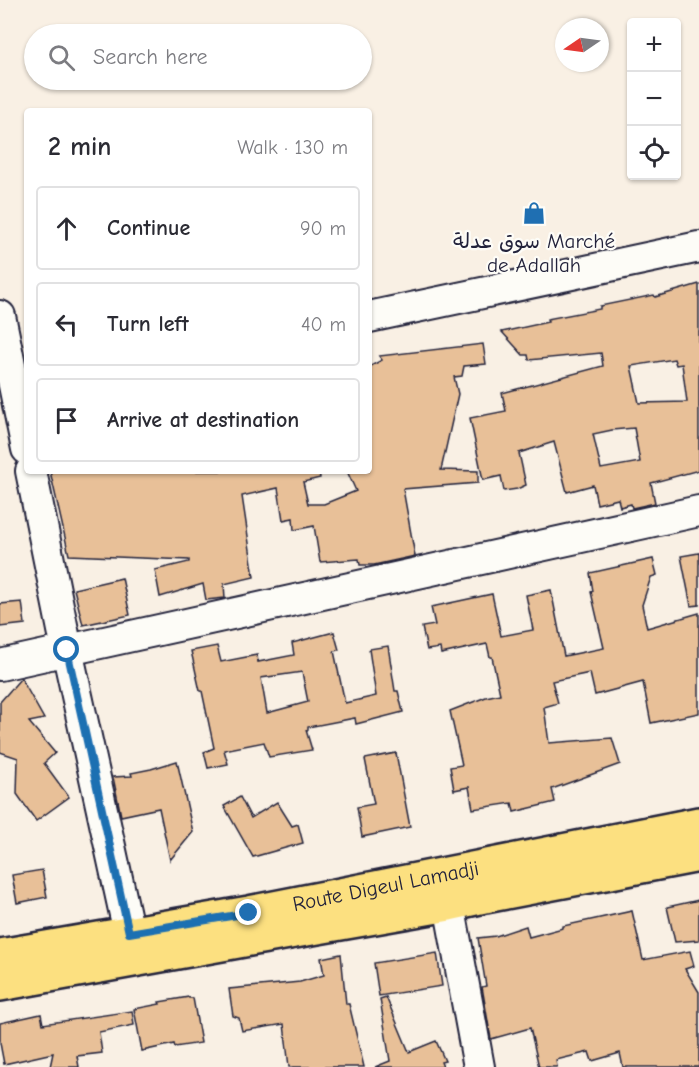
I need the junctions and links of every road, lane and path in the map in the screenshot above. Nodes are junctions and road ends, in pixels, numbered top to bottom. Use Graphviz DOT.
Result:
graph roads {
  1 [pos="699,247"];
  2 [pos="0,316"];
  3 [pos="372,316"];
  4 [pos="14,393"];
  5 [pos="24,436"];
  6 [pos="32,474"];
  7 [pos="699,511"];
  8 [pos="67,650"];
  9 [pos="0,664"];
  10 [pos="699,824"];
  11 [pos="699,855"];
  12 [pos="448,904"];
  13 [pos="129,933"];
  14 [pos="0,956"];
  15 [pos="0,984"];
  16 [pos="479,1067"];
  1 -- 3 [label="street"];
  2 -- 4 [label="street"];
  4 -- 5 [label="street"];
  6 -- 8 [label="street"];
  7 -- 8 [label="street"];
  8 -- 9 [label="street"];
  8 -- 13 [label="street"];
  10 -- 13 [label="main road, Route Digeul Lamadji"];
  11 -- 12 [label="main road"];
  12 -- 15 [label="main road"];
  12 -- 16 [label="street"];
  13 -- 14 [label="main road, Route Digeul Lamadji"];
}
